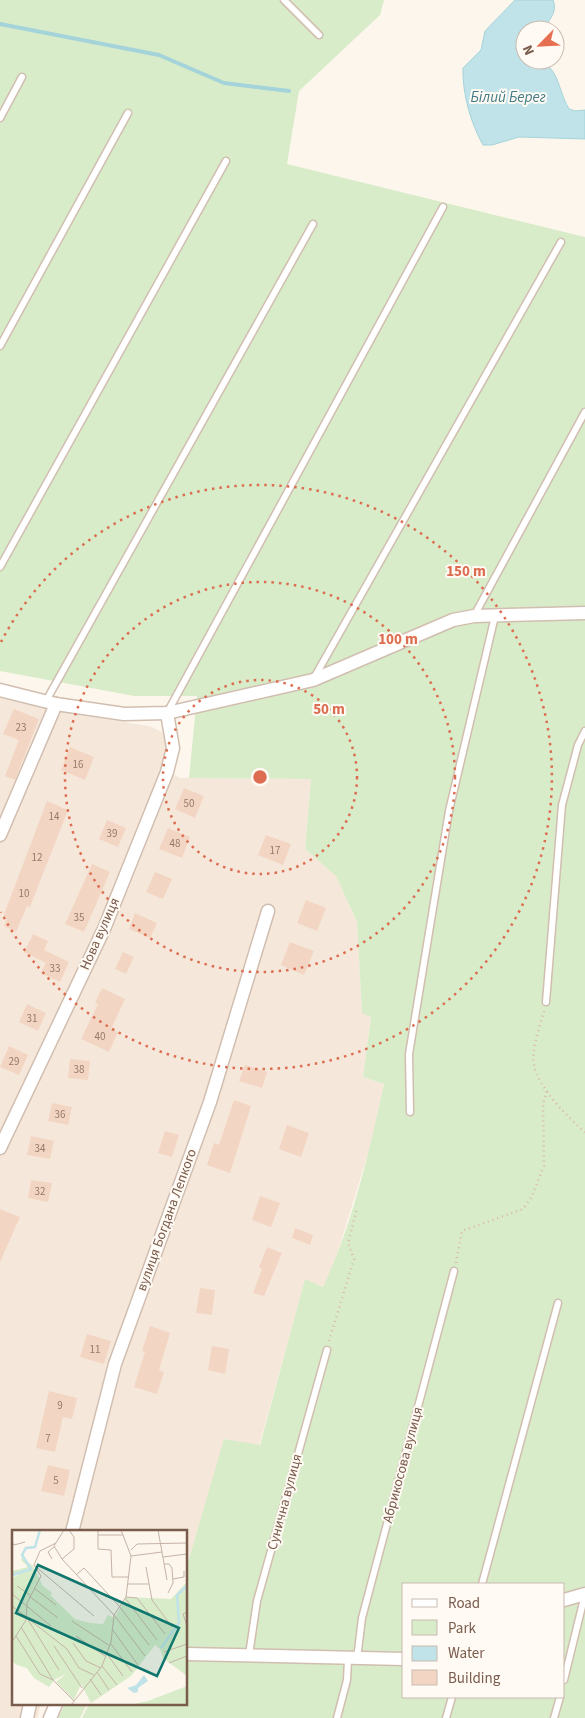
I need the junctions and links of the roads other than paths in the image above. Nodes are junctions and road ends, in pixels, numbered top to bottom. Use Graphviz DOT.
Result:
graph roads {
  1 [pos="284,0"];
  2 [pos="319,35"];
  3 [pos="22,77"];
  4 [pos="128,113"];
  5 [pos="0,118"];
  6 [pos="226,161"];
  7 [pos="443,207"];
  8 [pos="313,224"];
  9 [pos="561,242"];
  10 [pos="0,346"];
  11 [pos="585,412"];
  12 [pos="0,566"];
  13 [pos="585,613"];
  14 [pos="474,616"];
  15 [pos="495,616"];
  16 [pos="313,680"];
  17 [pos="0,690"];
  18 [pos="51,703"];
  19 [pos="167,713"];
  20 [pos="585,731"];
  21 [pos="0,835"];
  22 [pos="268,911"];
  23 [pos="546,1002"];
  24 [pos="410,1112"];
  25 [pos="0,1148"];
  26 [pos="454,1271"];
  27 [pos="558,1303"];
  28 [pos="326,1350"];
  29 [pos="73,1530"];
  30 [pos="482,1583"];
  31 [pos="585,1594"];
  32 [pos="565,1600"];
  33 [pos="188,1654"];
  34 [pos="249,1655"];
  35 [pos="402,1659"];
  36 [pos="352,1660"];
  37 [pos="565,1676"];
  38 [pos="452,1698"];
  39 [pos="560,1698"];
  40 [pos="55,1706"];
  41 [pos="50,1718"];
  42 [pos="337,1718"];
  43 [pos="446,1718"];
  44 [pos="554,1718"];
  1 -- 2 [label="lane"];
  3 -- 5 [label="lane"];
  4 -- 10 [label="lane"];
  6 -- 12 [label="lane"];
  7 -- 19 [label="lane"];
  8 -- 18 [label="lane"];
  9 -- 16 [label="lane"];
  11 -- 14 [label="lane"];
  13 -- 15 [label="street"];
  14 -- 15 [label="street"];
  14 -- 16 [label="street"];
  15 -- 24 [label="lane"];
  16 -- 19 [label="street"];
  17 -- 18 [label="street"];
  18 -- 19 [label="street"];
  18 -- 21 [label="street"];
  19 -- 25 [label="street, Нова вулиця"];
  20 -- 23 [label="lane"];
  22 -- 29 [label="street, вулиця Богдана Лепкого"];
  26 -- 36 [label="lane, Абрикосова вулиця"];
  27 -- 30 [label="lane"];
  28 -- 34 [label="lane, Сунична вулиця"];
  31 -- 32 [label="street"];
  31 -- 37 [label="lane"];
  33 -- 34 [label="street"];
  34 -- 36 [label="street"];
  35 -- 36 [label="street"];
  36 -- 42 [label="lane, Абрикосова вулиця"];
  38 -- 43 [label="lane"];
  39 -- 44 [label="lane"];
  40 -- 41 [label="street"];
}
